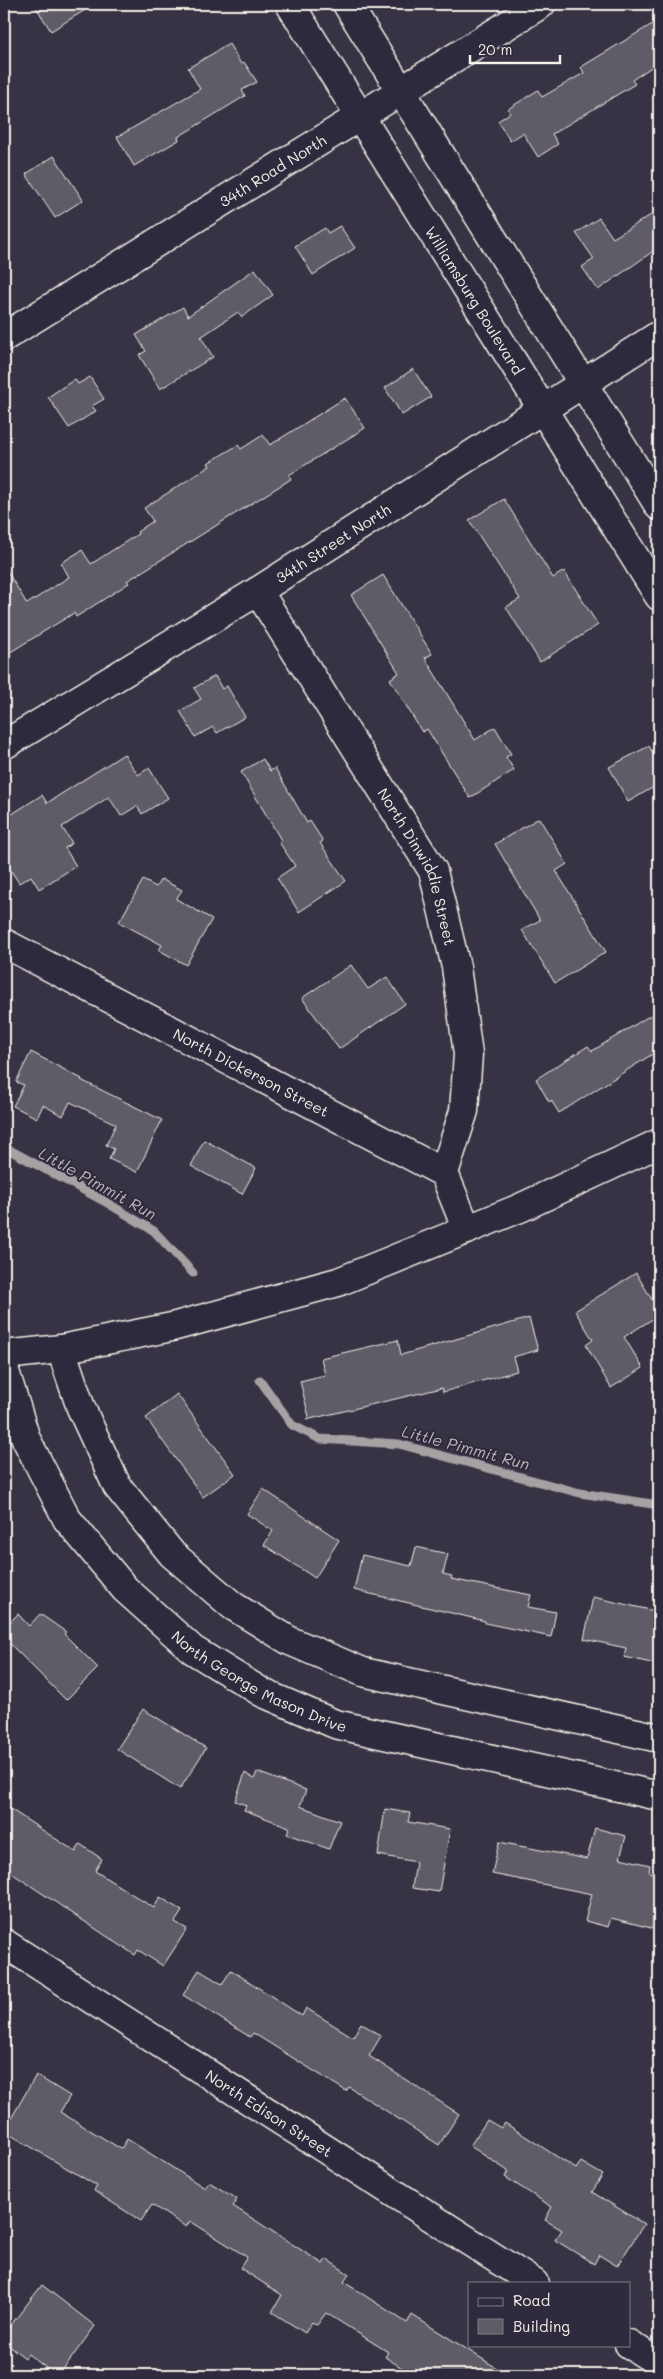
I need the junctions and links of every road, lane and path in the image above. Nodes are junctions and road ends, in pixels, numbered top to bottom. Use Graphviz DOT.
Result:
graph roads {
  1 [pos="290,4"];
  2 [pos="347,4"];
  3 [pos="542,4"];
  4 [pos="400,90"];
  5 [pos="361,115"];
  6 [pos="659,335"];
  7 [pos="4,337"];
  8 [pos="583,382"];
  9 [pos="541,410"];
  10 [pos="659,506"];
  11 [pos="258,591"];
  12 [pos="659,596"];
  13 [pos="4,745"];
  14 [pos="4,943"];
  15 [pos="659,1143"];
  16 [pos="444,1173"];
  17 [pos="467,1230"];
  18 [pos="62,1349"];
  19 [pos="4,1354"];
  20 [pos="4,1368"];
  21 [pos="659,1738"];
  22 [pos="659,1796"];
  23 [pos="4,1943"];
  24 [pos="532,2282"];
  25 [pos="630,2345"];
  26 [pos="659,2363"];
  1 -- 5 [label="street, Williamsburg Boulevard"];
  2 -- 4 [label="street"];
  3 -- 4 [label="street, 34th Road North"];
  4 -- 5 [label="street, 34th Road North"];
  4 -- 8 [label="street"];
  5 -- 7 [label="street, 34th Road North"];
  5 -- 9 [label="street, Williamsburg Boulevard"];
  6 -- 8 [label="street, 34th Street North"];
  8 -- 9 [label="street, 34th Street North"];
  8 -- 10 [label="street"];
  9 -- 11 [label="street, 34th Street North"];
  9 -- 12 [label="street, Williamsburg Boulevard"];
  11 -- 13 [label="street, 34th Street North"];
  11 -- 16 [label="street, North Dinwiddie Street"];
  14 -- 16 [label="street, North Dickerson Street"];
  15 -- 17 [label="street"];
  16 -- 17 [label="street"];
  17 -- 18 [label="street"];
  18 -- 19 [label="street"];
  18 -- 21 [label="street"];
  20 -- 22 [label="street, North George Mason Drive"];
  23 -- 24 [label="street, North Edison Street"];
  25 -- 26 [label="street"];
}
